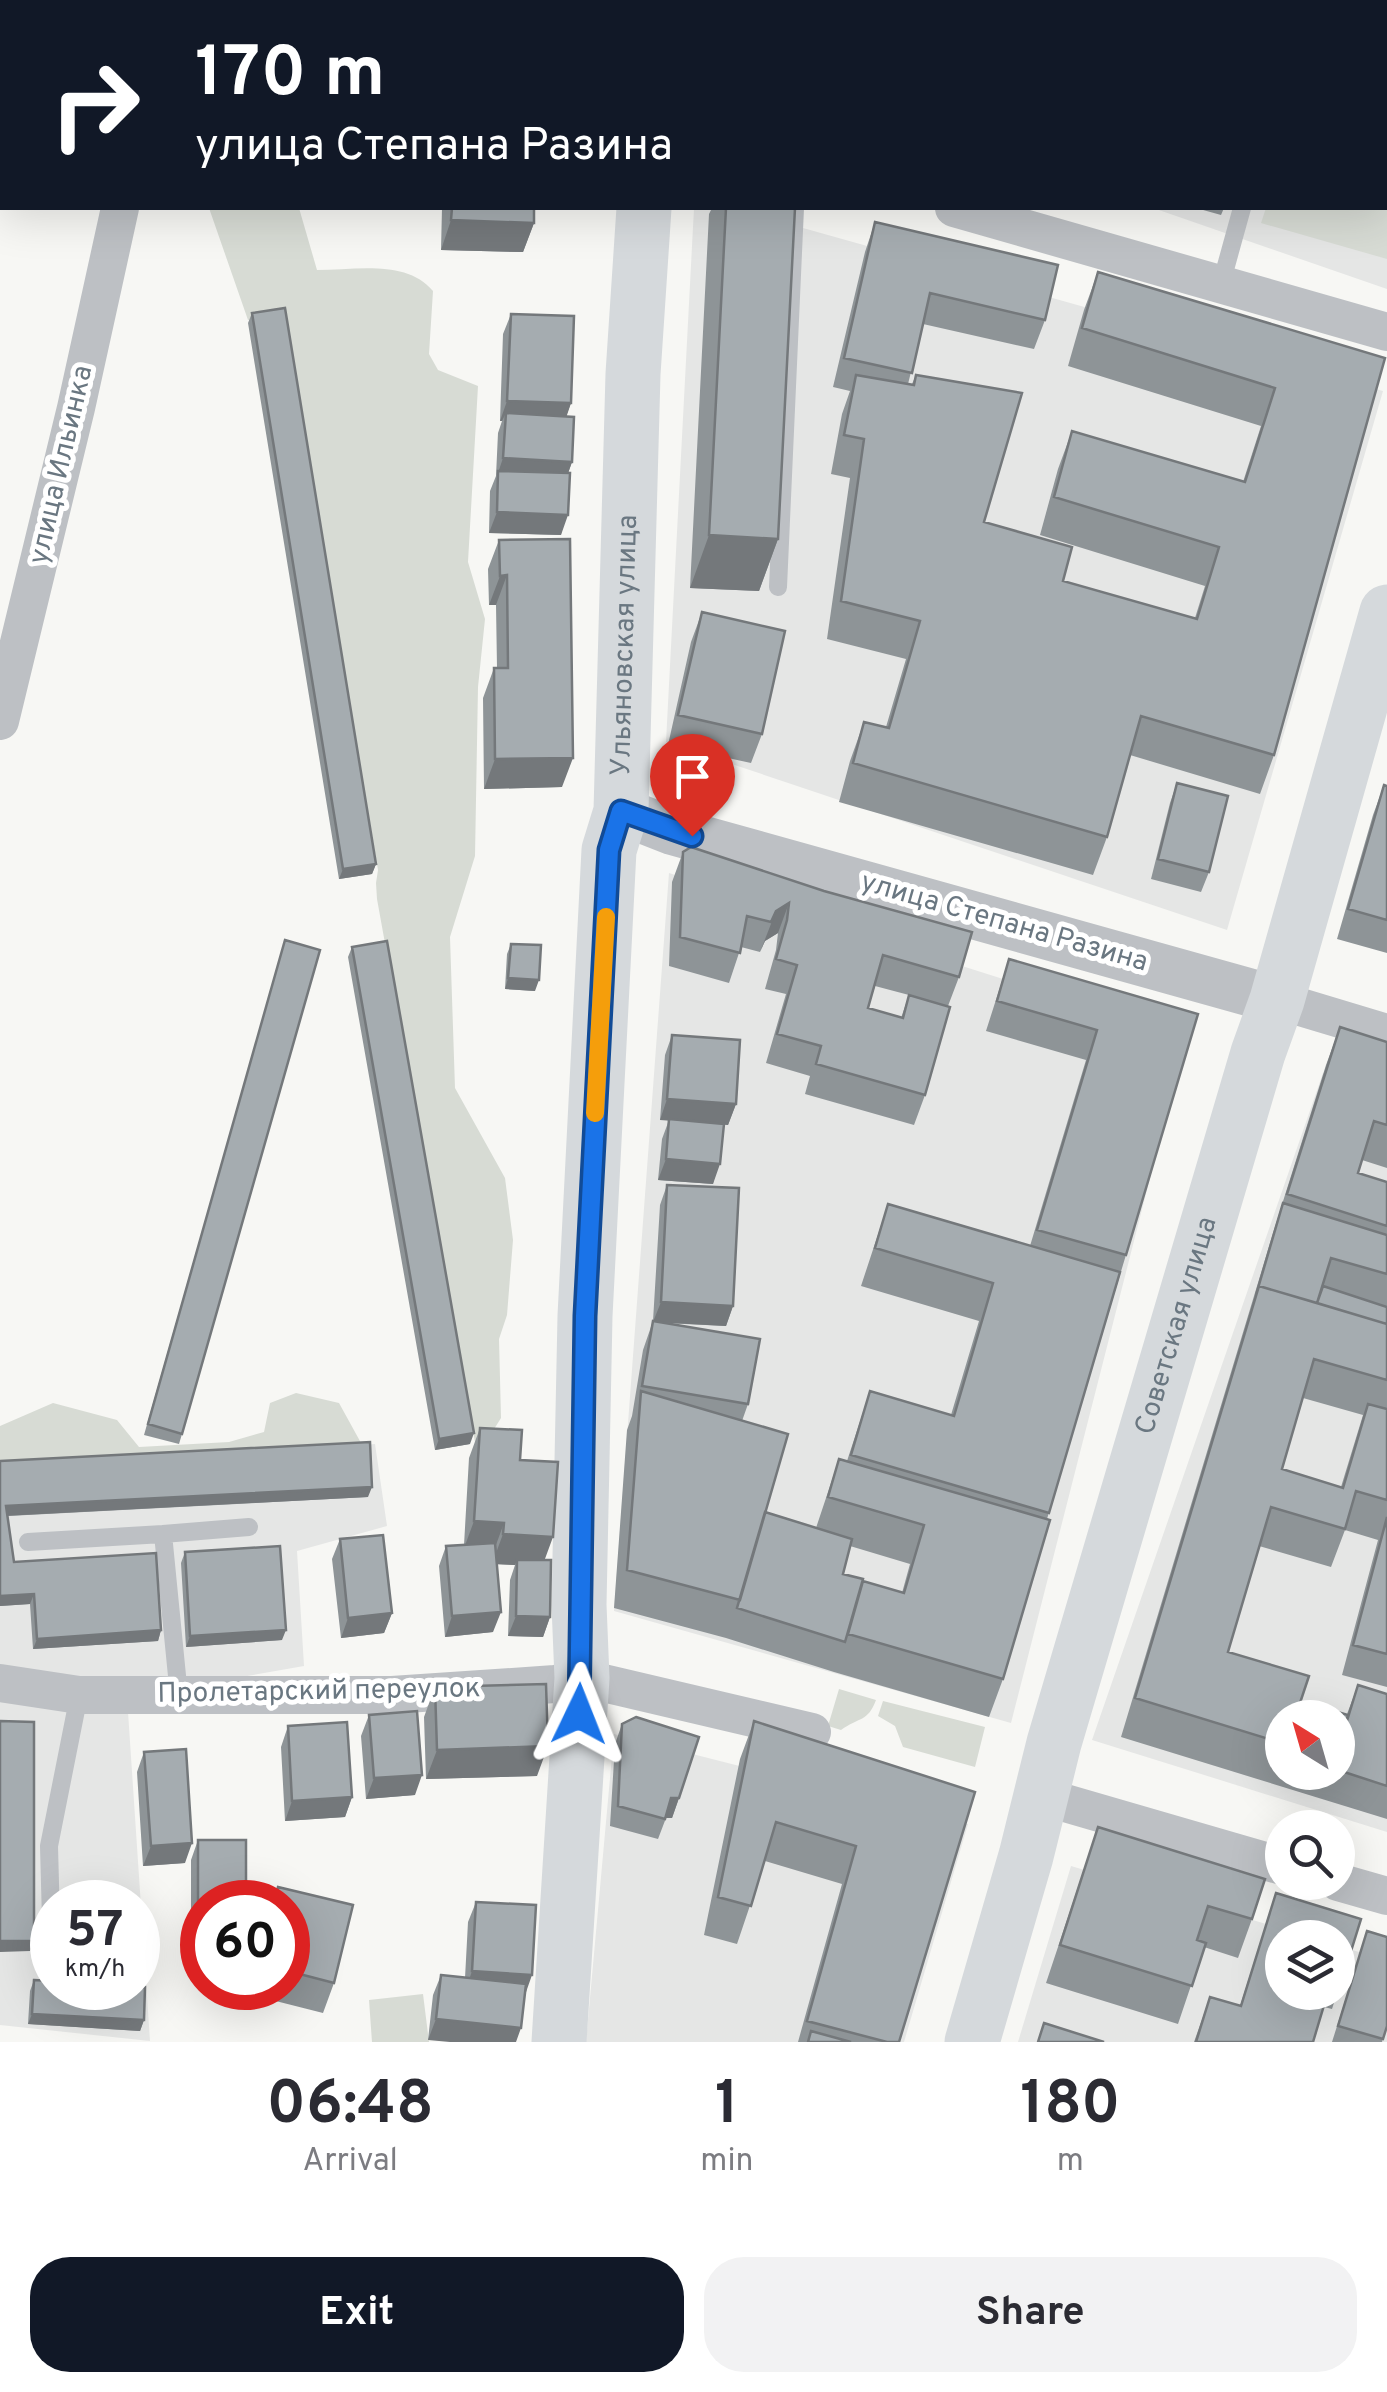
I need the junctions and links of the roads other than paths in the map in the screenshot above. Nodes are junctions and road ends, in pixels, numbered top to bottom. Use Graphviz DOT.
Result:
graph roads {
  1 [pos="120,210"];
  2 [pos="644,210"];
  3 [pos="794,210"];
  4 [pos="961,210"];
  5 [pos="1241,210"];
  6 [pos="1221,284"];
  7 [pos="1387,332"];
  8 [pos="778,587"];
  9 [pos="1384,635"];
  10 [pos="0,721"];
  11 [pos="621,811"];
  12 [pos="1277,1000"];
  13 [pos="1387,1033"];
  14 [pos="249,1527"];
  15 [pos="162,1534"];
  16 [pos="28,1542"];
  17 [pos="582,1678"];
  18 [pos="0,1683"];
  19 [pos="80,1695"];
  20 [pos="180,1696"];
  21 [pos="812,1732"];
  22 [pos="1041,1796"];
  23 [pos="1265,1861"];
  24 [pos="50,1880"];
  25 [pos="1355,1887"];
  26 [pos="1387,1896"];
  27 [pos="558,2042"];
  28 [pos="972,2042"];
  1 -- 10 [label="street, улица Ильинка"];
  2 -- 11 [label="main road, Ульяновская улица"];
  3 -- 8 [label="lane"];
  4 -- 6 [label="street"];
  5 -- 6 [label="lane"];
  6 -- 7 [label="street"];
  9 -- 12 [label="main road, Советская улица"];
  11 -- 12 [label="street, улица Степана Разина"];
  11 -- 17 [label="main road, Ульяновская улица"];
  12 -- 13 [label="street, улица Степана Разина"];
  12 -- 22 [label="main road, Советская улица"];
  14 -- 15 [label="lane"];
  15 -- 16 [label="lane"];
  15 -- 20 [label="lane"];
  17 -- 20 [label="street, Пролетарский переулок"];
  17 -- 21 [label="street, Пролетарский переулок"];
  17 -- 27 [label="main road, Ульяновская улица"];
  18 -- 19 [label="street, Пролетарский переулок"];
  19 -- 20 [label="street, Пролетарский переулок"];
  19 -- 24 [label="lane"];
  22 -- 23 [label="street"];
  22 -- 28 [label="main road, Советская улица"];
  25 -- 26 [label="street"];
}
